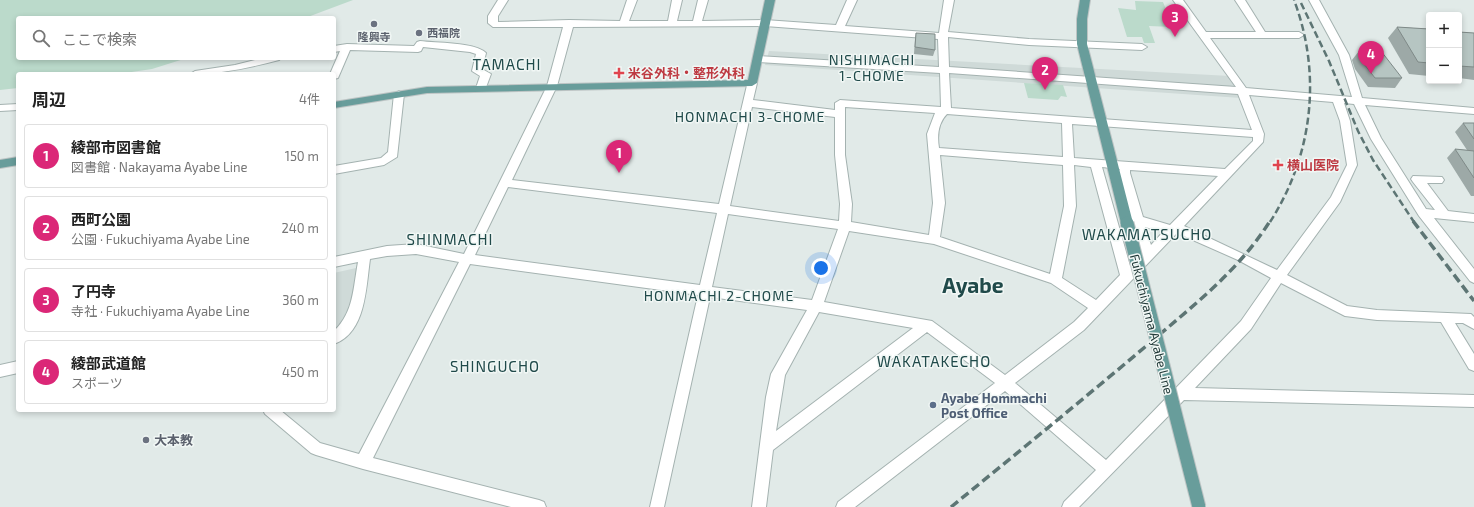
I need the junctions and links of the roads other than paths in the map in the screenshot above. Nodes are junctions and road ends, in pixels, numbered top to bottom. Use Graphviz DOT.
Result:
graph roads {
  1 [pos="504,0"];
  2 [pos="632,0"];
  3 [pos="677,0"];
  4 [pos="703,0"];
  5 [pos="770,0"];
  6 [pos="852,0"];
  7 [pos="949,0"];
  8 [pos="1085,0"];
  9 [pos="1178,0"];
  10 [pos="1240,0"];
  11 [pos="1314,0"];
  12 [pos="672,22"];
  13 [pos="697,22"];
  14 [pos="570,23"];
  15 [pos="624,23"];
  16 [pos="765,23"];
  17 [pos="839,28"];
  18 [pos="943,35"];
  19 [pos="1203,35"];
  20 [pos="1262,35"];
  21 [pos="1299,35"];
  22 [pos="1082,44"];
  23 [pos="347,47"];
  24 [pos="1142,47"];
  25 [pos="336,49"];
  26 [pos="758,59"];
  27 [pos="268,60"];
  28 [pos="945,70"];
  29 [pos="208,72"];
  30 [pos="336,72"];
  31 [pos="1090,81"];
  32 [pos="752,83"];
  33 [pos="552,86"];
  34 [pos="481,88"];
  35 [pos="1241,90"];
  36 [pos="399,94"];
  37 [pos="1337,98"];
  38 [pos="1358,100"];
  39 [pos="747,103"];
  40 [pos="336,105"];
  41 [pos="16,107"];
  42 [pos="0,108"];
  43 [pos="946,110"];
  44 [pos="1474,111"];
  45 [pos="840,114"];
  46 [pos="1067,118"];
  47 [pos="1102,123"];
  48 [pos="1259,134"];
  49 [pos="934,151"];
  50 [pos="16,161"];
  51 [pos="1067,161"];
  52 [pos="1095,163"];
  53 [pos="0,164"];
  54 [pos="1113,164"];
  55 [pos="1126,166"];
  56 [pos="336,170"];
  57 [pos="1226,173"];
  58 [pos="1438,180"];
  59 [pos="505,183"];
  60 [pos="724,210"];
  61 [pos="1423,213"];
  62 [pos="1445,215"];
  63 [pos="1474,218"];
  64 [pos="1132,222"];
  65 [pos="845,225"];
  66 [pos="1175,228"];
  67 [pos="934,240"];
  68 [pos="365,256"];
  69 [pos="1148,256"];
  70 [pos="467,259"];
  71 [pos="336,262"];
  72 [pos="1279,276"];
  73 [pos="1127,277"];
  74 [pos="1474,278"];
  75 [pos="1055,280"];
  76 [pos="706,292"];
  77 [pos="816,306"];
  78 [pos="1096,307"];
  79 [pos="1444,317"];
  80 [pos="1474,324"];
  81 [pos="927,325"];
  82 [pos="336,337"];
  83 [pos="1474,365"];
  84 [pos="16,367"];
  85 [pos="0,371"];
  86 [pos="1006,382"];
  87 [pos="1181,394"];
  88 [pos="1474,402"];
  89 [pos="272,412"];
  90 [pos="767,446"];
  91 [pos="363,462"];
  92 [pos="1106,469"];
  93 [pos="503,503"];
  94 [pos="539,507"];
  95 [pos="657,507"];
  96 [pos="759,507"];
  97 [pos="844,507"];
  98 [pos="1069,507"];
  99 [pos="1199,507"];
  1 -- 14 [label="street"];
  2 -- 15 [label="street"];
  3 -- 12 [label="street"];
  4 -- 13 [label="street"];
  5 -- 16 [label="main road"];
  6 -- 17 [label="street"];
  7 -- 18 [label="street"];
  8 -- 22 [label="main road, Fukuchiyama Ayabe Line"];
  9 -- 19 [label="street"];
  10 -- 20 [label="street"];
  11 -- 38 [label="street"];
  12 -- 13 [label="street"];
  12 -- 15 [label="street"];
  13 -- 16 [label="street"];
  14 -- 15 [label="street"];
  14 -- 33 [label="street"];
  16 -- 17 [label="street"];
  16 -- 26 [label="main road"];
  17 -- 18 [label="street"];
  18 -- 22 [label="street"];
  18 -- 28 [label="street"];
  19 -- 20 [label="street"];
  19 -- 35 [label="street"];
  20 -- 21 [label="street"];
  22 -- 24 [label="street"];
  22 -- 31 [label="main road, Fukuchiyama Ayabe Line"];
  23 -- 25 [label="street"];
  23 -- 30 [label="street"];
  23 -- 34 [label="street"];
  26 -- 28 [label="street"];
  26 -- 32 [label="main road"];
  27 -- 29 [label="street"];
  28 -- 31 [label="street"];
  28 -- 43 [label="street"];
  31 -- 35 [label="street"];
  31 -- 47 [label="main road, Fukuchiyama Ayabe Line"];
  32 -- 33 [label="main road"];
  32 -- 39 [label="street"];
  33 -- 34 [label="main road"];
  33 -- 59 [label="street"];
  34 -- 36 [label="main road"];
  35 -- 37 [label="street"];
  35 -- 48 [label="street"];
  36 -- 40 [label="main road"];
  36 -- 56 [label="street"];
  37 -- 38 [label="street"];
  37 -- 72 [label="street"];
  38 -- 44 [label="street"];
  38 -- 61 [label="street"];
  39 -- 45 [label="street"];
  39 -- 60 [label="street"];
  41 -- 42 [label="street"];
  43 -- 45 [label="street"];
  43 -- 46 [label="street"];
  43 -- 49 [label="street"];
  45 -- 65 [label="street"];
  46 -- 47 [label="street"];
  46 -- 51 [label="street"];
  47 -- 48 [label="street"];
  47 -- 54 [label="main road, Fukuchiyama Ayabe Line"];
  48 -- 57 [label="street"];
  49 -- 51 [label="street"];
  49 -- 67 [label="street"];
  50 -- 53 [label="main road"];
  51 -- 52 [label="street"];
  51 -- 75 [label="street"];
  52 -- 54 [label="street"];
  52 -- 73 [label="street"];
  54 -- 55 [label="street"];
  54 -- 64 [label="main road, Fukuchiyama Ayabe Line"];
  55 -- 57 [label="street"];
  55 -- 64 [label="street"];
  57 -- 66 [label="street"];
  58 -- 62 [label="street"];
  59 -- 60 [label="street"];
  59 -- 70 [label="street"];
  60 -- 65 [label="street"];
  60 -- 76 [label="street"];
  61 -- 62 [label="street"];
  61 -- 74 [label="street"];
  62 -- 63 [label="street"];
  64 -- 66 [label="street"];
  64 -- 69 [label="street"];
  64 -- 99 [label="main road, Fukuchiyama Ayabe Line, bridge"];
  65 -- 67 [label="street"];
  65 -- 77 [label="street"];
  66 -- 69 [label="street"];
  66 -- 72 [label="street"];
  67 -- 75 [label="street"];
  68 -- 70 [label="street"];
  68 -- 71 [label="street"];
  68 -- 82 [label="street"];
  69 -- 73 [label="street"];
  70 -- 76 [label="street"];
  70 -- 91 [label="street"];
  72 -- 79 [label="street"];
  72 -- 87 [label="street"];
  73 -- 78 [label="street"];
  75 -- 78 [label="street"];
  76 -- 77 [label="street"];
  76 -- 95 [label="street"];
  77 -- 81 [label="street"];
  77 -- 90 [label="street"];
  78 -- 86 [label="street"];
  79 -- 80 [label="street"];
  79 -- 83 [label="street"];
  81 -- 86 [label="street"];
  81 -- 90 [label="street"];
  84 -- 85 [label="street"];
  86 -- 92 [label="street"];
  86 -- 97 [label="street"];
  87 -- 88 [label="street"];
  87 -- 92 [label="street"];
  89 -- 91 [label="street"];
  90 -- 96 [label="street"];
  91 -- 93 [label="street"];
  92 -- 98 [label="street"];
  93 -- 94 [label="street"];
}
